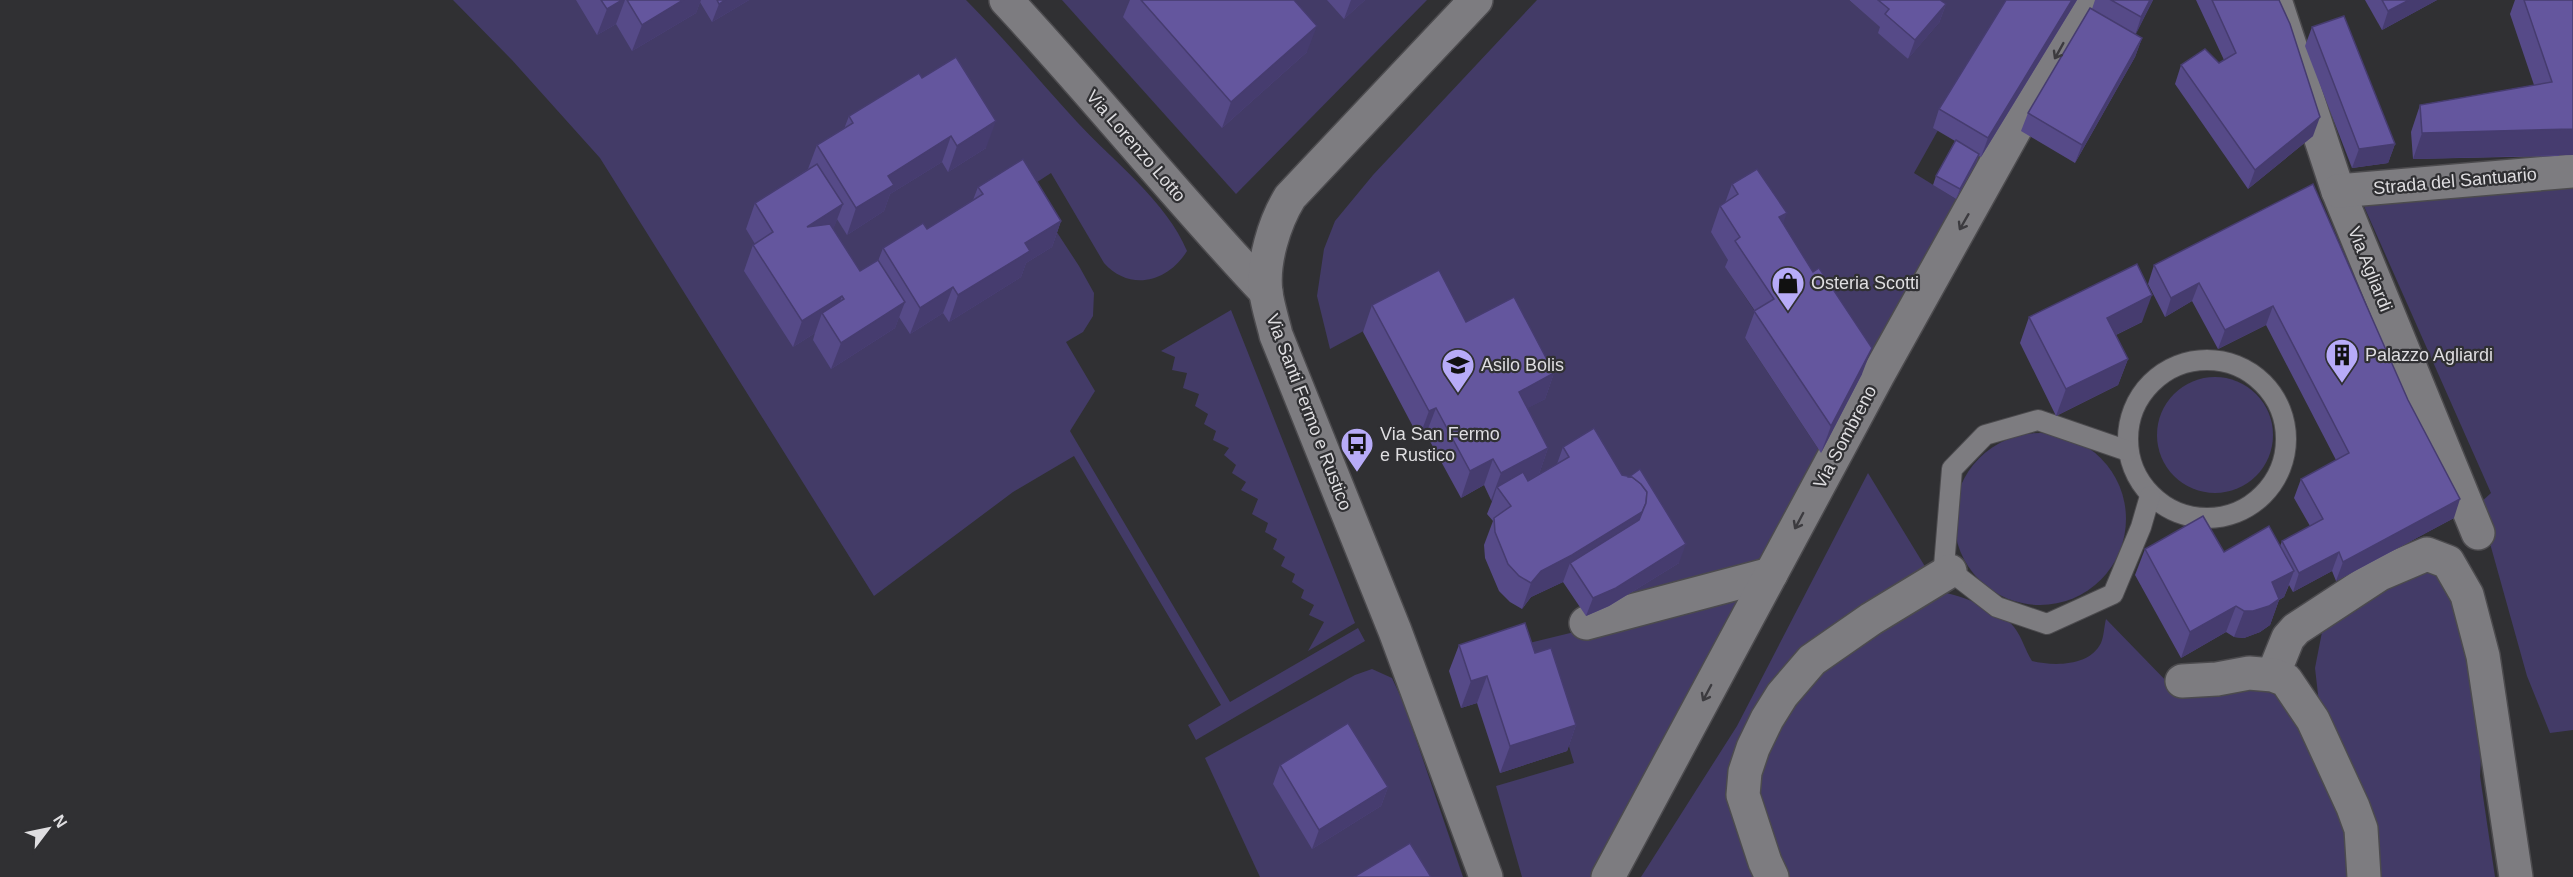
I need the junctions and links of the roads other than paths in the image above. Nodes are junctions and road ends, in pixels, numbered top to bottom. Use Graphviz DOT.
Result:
graph roads {
  1 [pos="1006,0"];
  2 [pos="1476,0"];
  3 [pos="2086,0"];
  4 [pos="2275,0"];
  5 [pos="2573,171"];
  6 [pos="2338,191"];
  7 [pos="1266,292"];
  8 [pos="2128,451"];
  9 [pos="2150,496"];
  10 [pos="2478,533"];
  11 [pos="1950,571"];
  12 [pos="1771,574"];
  13 [pos="1587,623"];
  14 [pos="2273,675"];
  15 [pos="2182,681"];
  16 [pos="1486,877"];
  17 [pos="1608,877"];
  18 [pos="1772,877"];
  19 [pos="2364,877"];
  20 [pos="2516,877"];
  1 -- 7 [label="street, Via Lorenzo Lotto"];
  2 -- 7 [label="street, Via Santi Fermo e Rustico"];
  3 -- 12 [label="street, Via Sombreno, one-way"];
  4 -- 6 [label="street, Via Agliardi"];
  5 -- 6 [label="street, Strada del Santuario"];
  6 -- 10 [label="street, Via Agliardi"];
  7 -- 16 [label="street, Via Santi Fermo e Rustico"];
  8 -- 9 [label="lane"];
  8 -- 9 [label="lane"];
  8 -- 11 [label="lane"];
  9 -- 11 [label="lane"];
  11 -- 18 [label="street"];
  12 -- 13 [label="street"];
  12 -- 17 [label="street, Via Sombreno, one-way"];
  14 -- 15 [label="street"];
  14 -- 19 [label="street"];
  14 -- 20 [label="street"];
}
